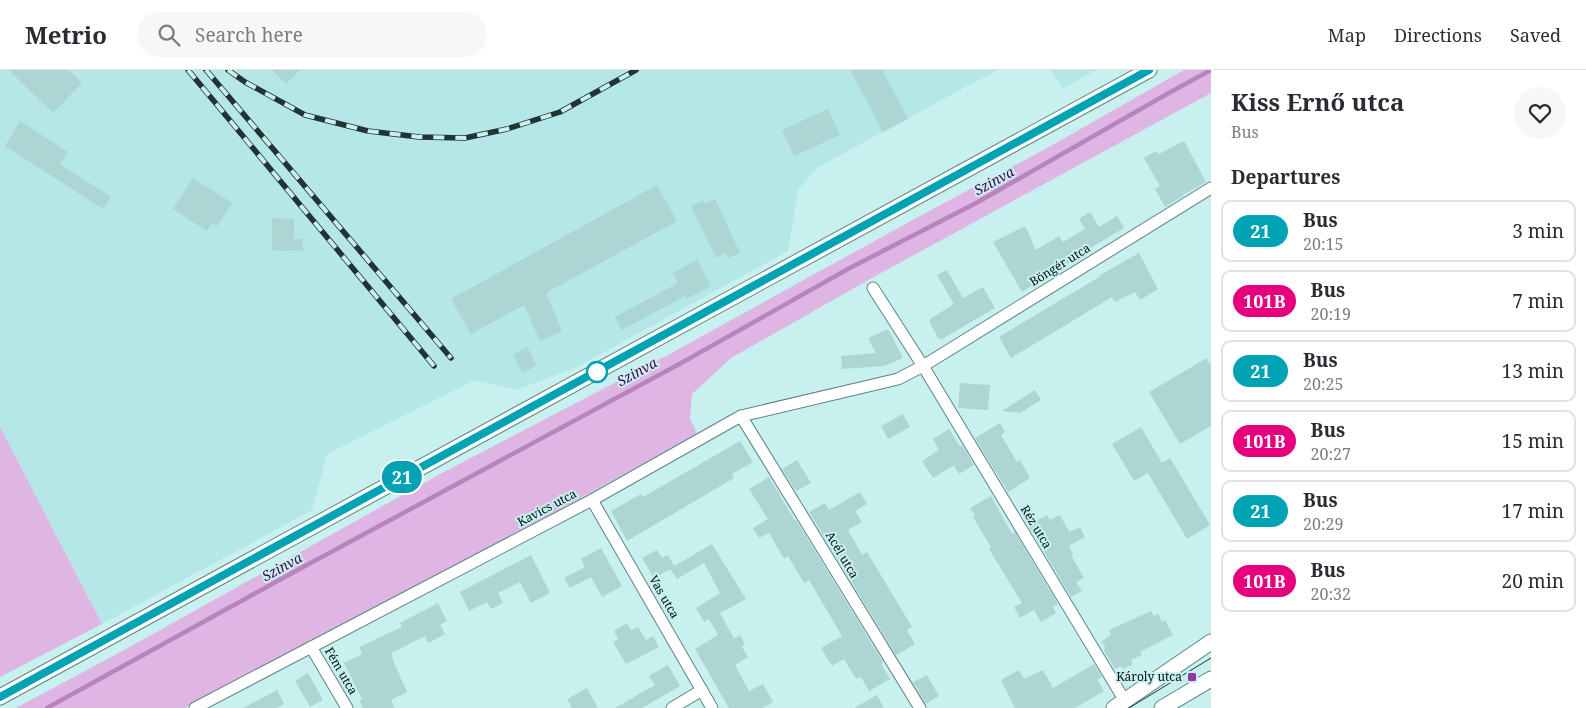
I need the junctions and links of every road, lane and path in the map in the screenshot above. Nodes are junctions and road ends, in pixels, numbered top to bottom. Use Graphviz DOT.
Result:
graph roads {
  1 [pos="1149,70"];
  2 [pos="1211,188"];
  3 [pos="873,288"];
  4 [pos="923,366"];
  5 [pos="741,416"];
  6 [pos="592,500"];
  7 [pos="1211,642"];
  8 [pos="311,647"];
  9 [pos="1211,679"];
  10 [pos="702,690"];
  11 [pos="0,697"];
  12 [pos="1120,705"];
  13 [pos="195,708"];
  14 [pos="347,708"];
  15 [pos="672,708"];
  16 [pos="712,708"];
  17 [pos="920,708"];
  18 [pos="1162,708"];
  1 -- 11 [label="street"];
  2 -- 4 [label="street, Böngér utca"];
  3 -- 4 [label="street, Réz utca"];
  4 -- 5 [label="street, Kavics utca"];
  4 -- 12 [label="street, Réz utca"];
  5 -- 6 [label="street, Kavics utca"];
  5 -- 17 [label="street, Acél utca"];
  6 -- 8 [label="street, Kavics utca"];
  6 -- 10 [label="street, Vas utca"];
  7 -- 12 [label="street"];
  8 -- 13 [label="street, Kavics utca"];
  8 -- 14 [label="street, Fém utca"];
  9 -- 18 [label="street"];
  10 -- 15 [label="street"];
  10 -- 16 [label="street, Vas utca"];
}
